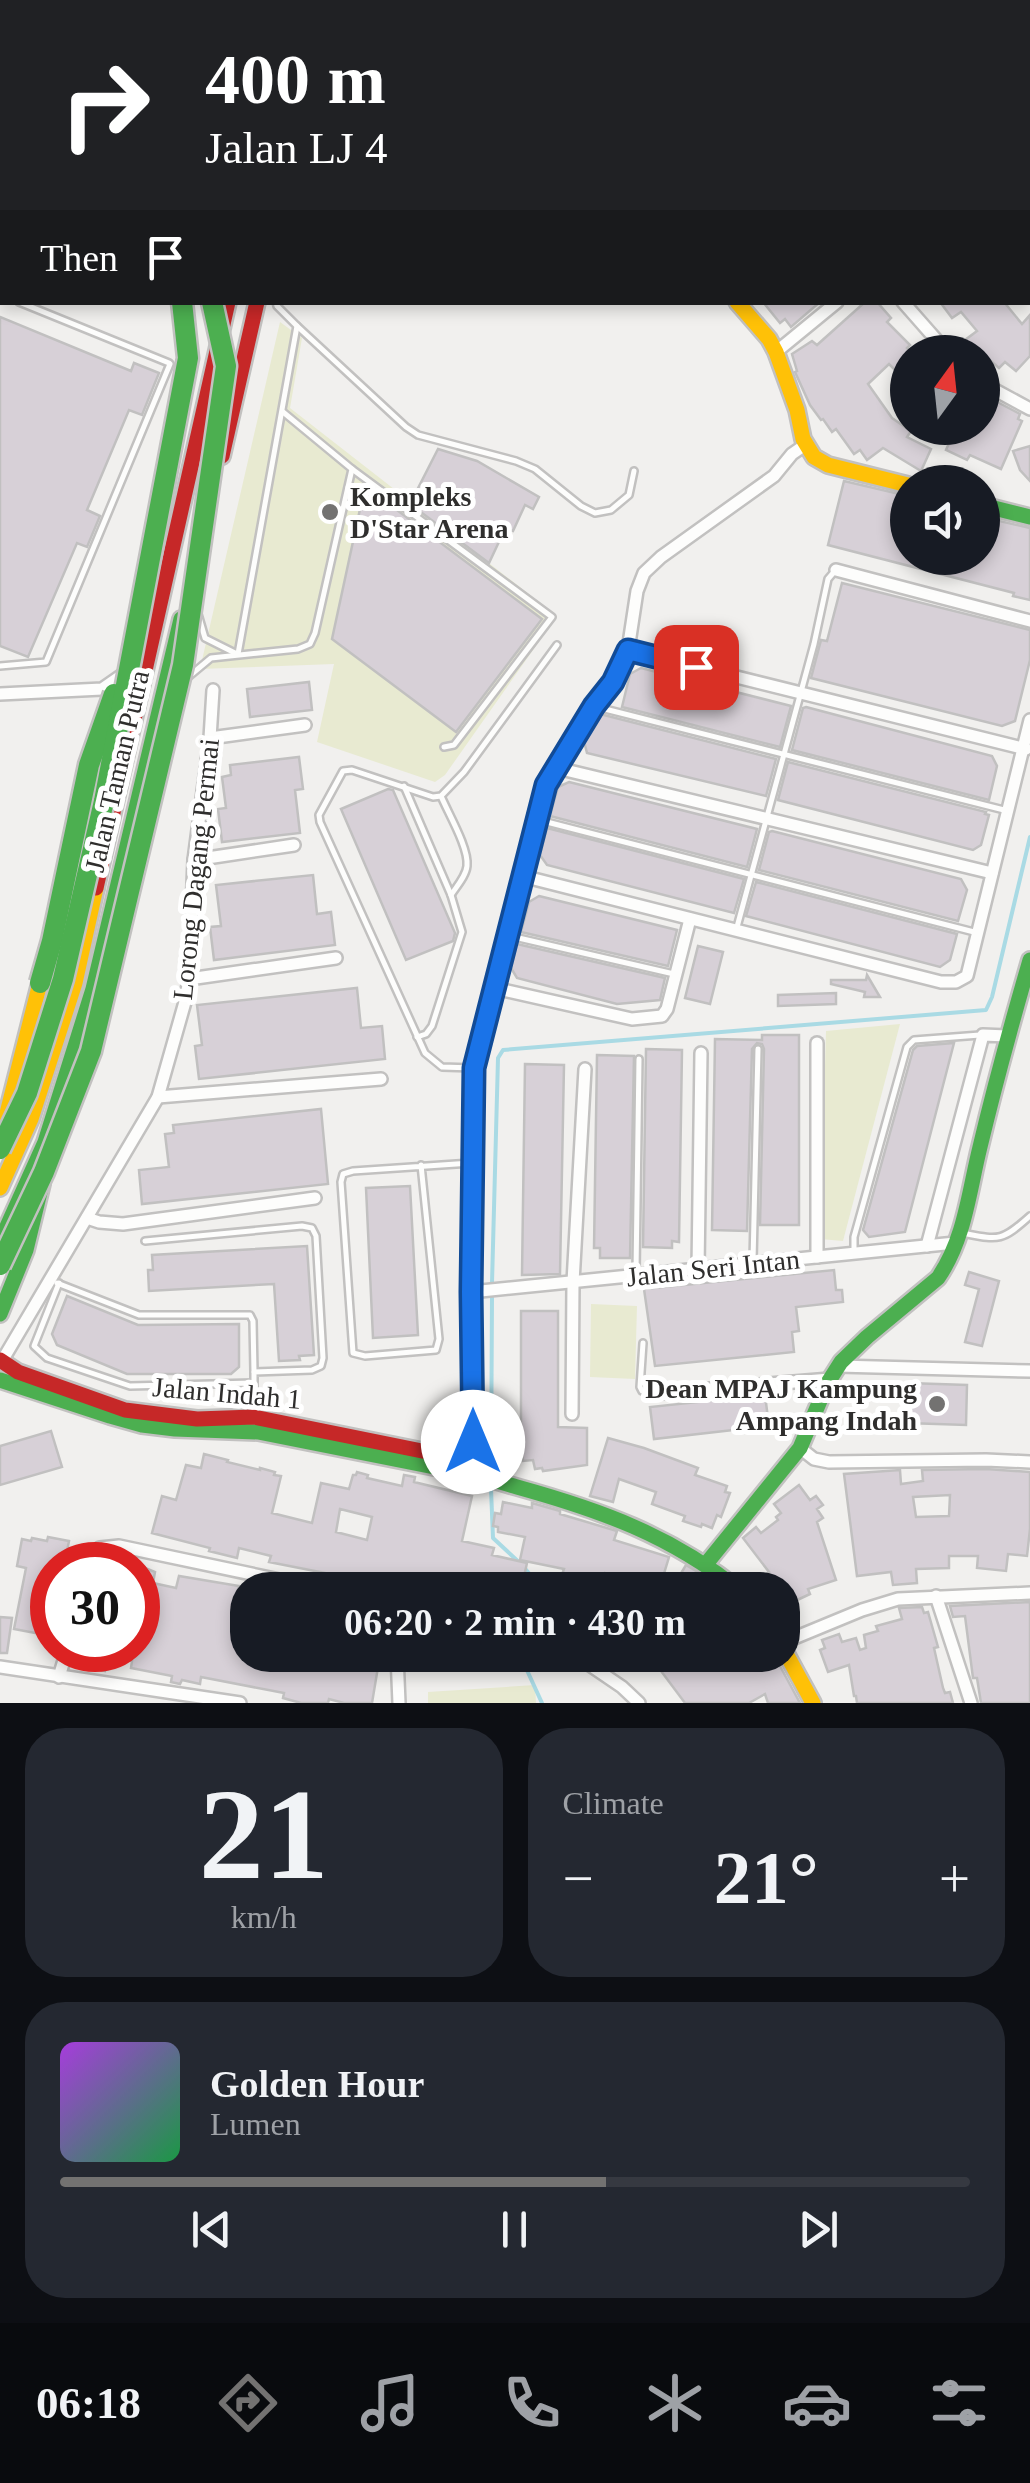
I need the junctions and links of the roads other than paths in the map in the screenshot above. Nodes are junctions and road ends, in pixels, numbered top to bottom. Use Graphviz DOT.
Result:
graph roads {
  1 [pos="25,305"];
  2 [pos="182,305"];
  3 [pos="213,305"];
  4 [pos="227,305"];
  5 [pos="256,305"];
  6 [pos="277,305"];
  7 [pos="739,305"];
  8 [pos="833,305"];
  9 [pos="906,305"];
  10 [pos="297,326"];
  11 [pos="932,335"];
  12 [pos="776,352"];
  13 [pos="170,364"];
  14 [pos="203,375"];
  15 [pos="238,388"];
  16 [pos="1000,392"];
  17 [pos="1030,408"];
  18 [pos="282,412"];
  19 [pos="805,446"];
  20 [pos="352,469"];
  21 [pos="634,471"];
  22 [pos="890,480"];
  23 [pos="1000,509"];
  24 [pos="1030,517"];
  25 [pos="203,536"];
  26 [pos="836,570"];
  27 [pos="1030,621"];
  28 [pos="146,632"];
  29 [pos="557,646"];
  30 [pos="628,650"];
  31 [pos="238,654"];
  32 [pos="0,666"];
  33 [pos="102,689"];
  34 [pos="213,690"];
  35 [pos="800,693"];
  36 [pos="0,694"];
  37 [pos="594,706"];
  38 [pos="1030,720"];
  39 [pos="305,725"];
  40 [pos="210,738"];
  41 [pos="128,744"];
  42 [pos="444,747"];
  43 [pos="1026,749"];
  44 [pos="783,754"];
  45 [pos="558,768"];
  46 [pos="146,770"];
  47 [pos="404,786"];
  48 [pos="441,796"];
  49 [pos="1008,811"];
  50 [pos="766,818"];
  51 [pos="536,820"];
  52 [pos="294,844"];
  53 [pos="194,860"];
  54 [pos="992,873"];
  55 [pos="752,875"];
  56 [pos="522,876"];
  57 [pos="452,895"];
  58 [pos="690,919"];
  59 [pos="736,930"];
  60 [pos="978,933"];
  61 [pos="507,935"];
  62 [pos="336,958"];
  63 [pos="1030,960"];
  64 [pos="676,974"];
  65 [pos="188,979"];
  66 [pos="494,988"];
  67 [pos="983,1034"];
  68 [pos="1007,1036"];
  69 [pos="417,1037"];
  70 [pos="816,1043"];
  71 [pos="758,1048"];
  72 [pos="701,1053"];
  73 [pos="639,1058"];
  74 [pos="474,1068"];
  75 [pos="585,1069"];
  76 [pos="381,1078"];
  77 [pos="158,1096"];
  78 [pos="0,1140"];
  79 [pos="0,1149"];
  80 [pos="472,1163"];
  81 [pos="421,1166"];
  82 [pos="44,1172"];
  83 [pos="0,1188"];
  84 [pos="315,1198"];
  85 [pos="1030,1216"];
  86 [pos="87,1218"];
  87 [pos="957,1238"];
  88 [pos="146,1241"];
  89 [pos="0,1242"];
  90 [pos="927,1246"];
  91 [pos="854,1253"];
  92 [pos="817,1257"];
  93 [pos="0,1264"];
  94 [pos="752,1264"];
  95 [pos="698,1269"];
  96 [pos="636,1276"];
  97 [pos="54,1282"];
  98 [pos="572,1282"];
  99 [pos="471,1292"];
  100 [pos="0,1314"];
  101 [pos="643,1343"];
  102 [pos="1,1367"];
  103 [pos="1030,1371"];
  104 [pos="254,1372"];
  105 [pos="834,1372"];
  106 [pos="94,1374"];
  107 [pos="253,1383"];
  108 [pos="649,1394"];
  109 [pos="88,1396"];
  110 [pos="572,1414"];
  111 [pos="254,1417"];
  112 [pos="800,1448"];
  113 [pos="1030,1462"];
  114 [pos="459,1470"];
  115 [pos="160,1555"];
  116 [pos="706,1564"];
  117 [pos="242,1572"];
  118 [pos="716,1572"];
  119 [pos="1030,1593"];
  120 [pos="936,1596"];
  121 [pos="800,1637"];
  122 [pos="0,1667"];
  123 [pos="60,1672"];
  124 [pos="397,1672"];
  125 [pos="600,1672"];
  126 [pos="796,1672"];
  127 [pos="59,1677"];
  128 [pos="129,1687"];
  129 [pos="130,1703"];
  130 [pos="240,1703"];
  131 [pos="398,1703"];
  132 [pos="640,1703"];
  133 [pos="813,1703"];
  134 [pos="970,1703"];
  1 -- 13 [label="lane"];
  2 -- 28 [label="main road, bridge"];
  3 -- 82 [label="main road, bridge"];
  4 -- 14 [label="main road, Jalan Taman Putra"];
  5 -- 15 [label="main road, Jalan Taman Putra"];
  6 -- 10 [label="lane"];
  7 -- 12 [label="main road"];
  8 -- 12 [label="street"];
  9 -- 11 [label="street"];
  10 -- 18 [label="lane"];
  10 -- 21 [label="lane"];
  12 -- 19 [label="main road"];
  13 -- 14 [label="lane"];
  13 -- 32 [label="lane"];
  14 -- 15 [label="lane"];
  14 -- 28 [label="main road, Jalan Taman Putra"];
  15 -- 25 [label="main road, Jalan Taman Putra"];
  16 -- 17 [label="street"];
  18 -- 20 [label="lane"];
  18 -- 31 [label="lane"];
  19 -- 22 [label="main road"];
  19 -- 30 [label="street"];
  20 -- 31 [label="lane"];
  20 -- 42 [label="lane"];
  23 -- 24 [label="main road"];
  25 -- 31 [label="lane"];
  25 -- 46 [label="main road, Jalan Taman Putra"];
  26 -- 27 [label="street"];
  26 -- 35 [label="lane"];
  28 -- 33 [label="street"];
  28 -- 41 [label="main road, Jalan Taman Putra"];
  28 -- 78 [label="main road, bridge"];
  28 -- 79 [label="main road, bridge"];
  29 -- 48 [label="lane"];
  30 -- 35 [label="street"];
  30 -- 37 [label="street"];
  31 -- 46 [label="lane"];
  33 -- 36 [label="street"];
  33 -- 41 [label="street"];
  34 -- 40 [label="street, Lorong Dagang Permai"];
  35 -- 43 [label="street"];
  35 -- 44 [label="lane"];
  37 -- 44 [label="lane"];
  37 -- 45 [label="street"];
  38 -- 43 [label="street"];
  39 -- 40 [label="street"];
  40 -- 53 [label="street, Lorong Dagang Permai"];
  41 -- 83 [label="main road, Jalan Taman Putra"];
  43 -- 49 [label="street"];
  44 -- 49 [label="lane"];
  44 -- 50 [label="lane"];
  45 -- 50 [label="street"];
  45 -- 51 [label="street"];
  46 -- 89 [label="main road, Jalan Taman Putra"];
  47 -- 48 [label="lane"];
  47 -- 57 [label="lane"];
  47 -- 69 [label="lane"];
  48 -- 57 [label="lane"];
  49 -- 54 [label="street"];
  50 -- 54 [label="street"];
  50 -- 55 [label="lane"];
  51 -- 55 [label="lane"];
  51 -- 56 [label="street"];
  52 -- 53 [label="street"];
  53 -- 65 [label="street, Lorong Dagang Permai"];
  54 -- 60 [label="street"];
  55 -- 59 [label="lane"];
  55 -- 60 [label="lane"];
  56 -- 58 [label="street"];
  56 -- 61 [label="street"];
  57 -- 69 [label="lane"];
  58 -- 59 [label="street"];
  58 -- 64 [label="street"];
  59 -- 60 [label="street"];
  61 -- 64 [label="lane"];
  61 -- 66 [label="street"];
  62 -- 65 [label="street"];
  63 -- 68 [label="main road"];
  64 -- 66 [label="street"];
  65 -- 77 [label="street, Lorong Dagang Permai"];
  66 -- 74 [label="street"];
  67 -- 68 [label="street"];
  67 -- 90 [label="street"];
  67 -- 91 [label="lane"];
  68 -- 87 [label="main road"];
  69 -- 74 [label="lane"];
  70 -- 92 [label="street"];
  71 -- 94 [label="lane"];
  72 -- 95 [label="street"];
  73 -- 96 [label="lane"];
  74 -- 80 [label="street"];
  75 -- 98 [label="street"];
  76 -- 77 [label="street"];
  77 -- 86 [label="street, Lorong Dagang Permai"];
  80 -- 81 [label="lane"];
  80 -- 99 [label="street"];
  81 -- 81 [label="lane"];
  82 -- 93 [label="main road, bridge"];
  82 -- 100 [label="main road, bridge"];
  84 -- 86 [label="street"];
  85 -- 87 [label="lane"];
  86 -- 97 [label="street, Lorong Dagang Permai"];
  87 -- 90 [label="street, Jalan Seri Intan"];
  87 -- 105 [label="main road"];
  88 -- 104 [label="lane"];
  90 -- 91 [label="street, Jalan Seri Intan"];
  91 -- 92 [label="street, Jalan Seri Intan"];
  92 -- 94 [label="street, Jalan Seri Intan"];
  94 -- 95 [label="street, Jalan Seri Intan"];
  95 -- 96 [label="street, Jalan Seri Intan"];
  96 -- 98 [label="street, Jalan Seri Intan"];
  97 -- 102 [label="street, Lorong Dagang Permai"];
  97 -- 104 [label="lane"];
  97 -- 106 [label="lane"];
  98 -- 99 [label="street, Jalan Seri Intan"];
  98 -- 110 [label="street"];
  99 -- 114 [label="street"];
  101 -- 108 [label="lane"];
  102 -- 109 [label="main road, Jalan Indah 1"];
  102 -- 114 [label="main road, Jalan Indah 1"];
  103 -- 105 [label="street"];
  104 -- 107 [label="lane"];
  105 -- 108 [label="street"];
  105 -- 112 [label="main road"];
  106 -- 107 [label="lane"];
  106 -- 109 [label="lane"];
  107 -- 111 [label="lane"];
  109 -- 111 [label="main road, Jalan Indah 1"];
  111 -- 114 [label="main road, Jalan Indah 1"];
  112 -- 113 [label="street"];
  112 -- 116 [label="main road"];
  114 -- 116 [label="main road, Jalan Indah 1"];
  115 -- 117 [label="street"];
  116 -- 118 [label="main road, Jalan Indah 1"];
  119 -- 120 [label="street"];
  120 -- 121 [label="street"];
  120 -- 134 [label="street"];
  122 -- 127 [label="street"];
  123 -- 127 [label="street"];
  124 -- 131 [label="street"];
  125 -- 132 [label="street"];
  126 -- 133 [label="main road"];
  127 -- 128 [label="street"];
  128 -- 129 [label="street"];
  128 -- 130 [label="street"];
}
